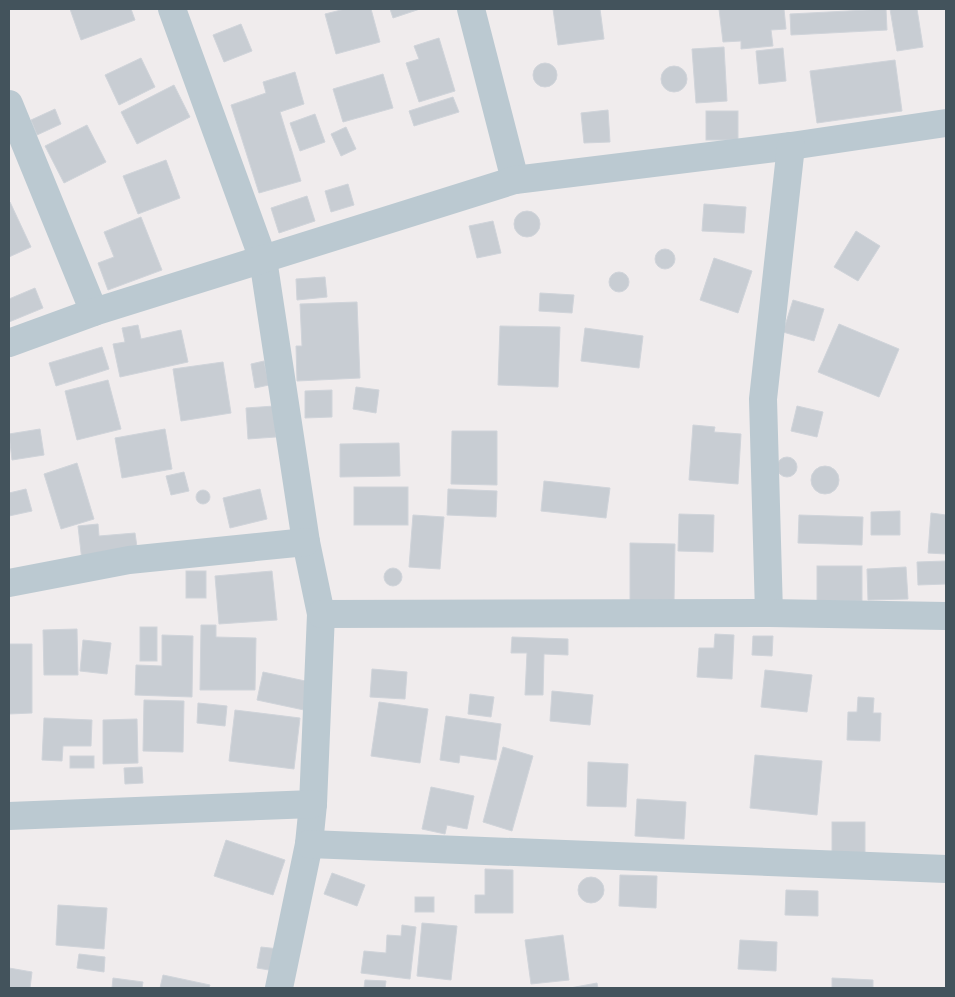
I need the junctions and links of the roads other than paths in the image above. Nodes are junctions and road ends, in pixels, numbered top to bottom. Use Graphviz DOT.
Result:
graph roads {
  1 [pos="172,9"];
  2 [pos="471,9"];
  3 [pos="9,104"];
  4 [pos="946,123"];
  5 [pos="790,146"];
  6 [pos="515,180"];
  7 [pos="262,259"];
  8 [pos="94,312"];
  9 [pos="9,343"];
  10 [pos="306,542"];
  11 [pos="9,583"];
  12 [pos="769,613"];
  13 [pos="321,614"];
  14 [pos="946,616"];
  15 [pos="312,804"];
  16 [pos="9,816"];
  17 [pos="309,844"];
  18 [pos="946,869"];
  19 [pos="279,988"];
  1 -- 7 [label="street"];
  2 -- 6 [label="street"];
  3 -- 8 [label="street"];
  4 -- 5 [label="street"];
  5 -- 6 [label="street"];
  5 -- 12 [label="street"];
  6 -- 7 [label="street"];
  7 -- 8 [label="street"];
  7 -- 10 [label="street"];
  8 -- 9 [label="street"];
  10 -- 11 [label="street"];
  10 -- 13 [label="street"];
  12 -- 13 [label="street"];
  12 -- 14 [label="street"];
  13 -- 15 [label="street"];
  15 -- 16 [label="street"];
  15 -- 17 [label="street"];
  17 -- 18 [label="street"];
  17 -- 19 [label="street"];
}
